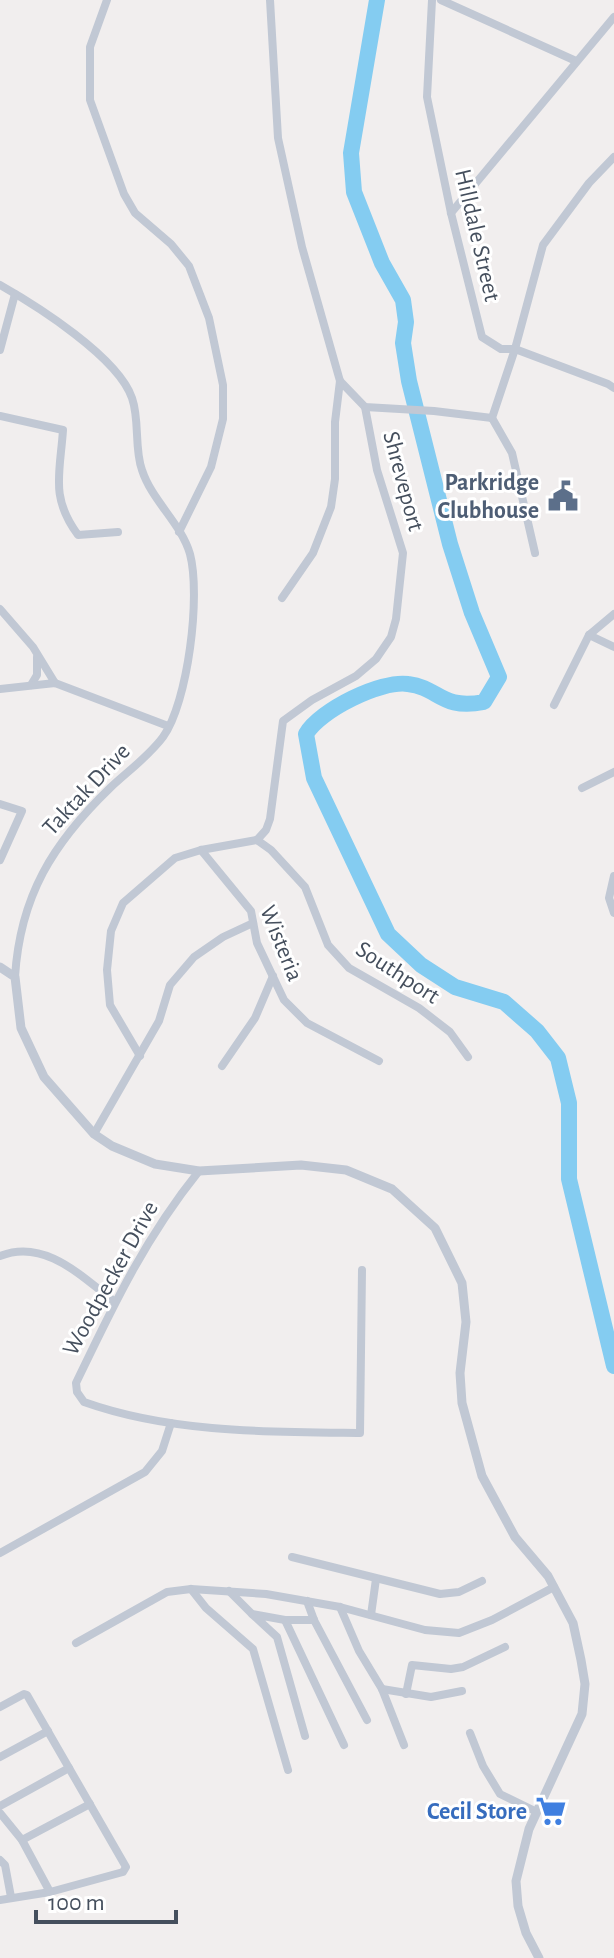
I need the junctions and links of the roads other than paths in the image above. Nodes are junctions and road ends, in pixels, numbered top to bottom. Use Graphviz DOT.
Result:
graph roads {
  1 [pos="107,0"];
  2 [pos="270,0"];
  3 [pos="432,0"];
  4 [pos="441,0"];
  5 [pos="614,17"];
  6 [pos="576,61"];
  7 [pos="614,157"];
  8 [pos="451,213"];
  9 [pos="0,285"];
  10 [pos="15,294"];
  11 [pos="515,349"];
  12 [pos="0,350"];
  13 [pos="340,381"];
  14 [pos="614,388"];
  15 [pos="365,407"];
  16 [pos="0,416"];
  17 [pos="492,418"];
  18 [pos="118,532"];
  19 [pos="179,532"];
  20 [pos="535,553"];
  21 [pos="282,598"];
  22 [pos="0,609"];
  23 [pos="614,614"];
  24 [pos="589,635"];
  25 [pos="614,647"];
  26 [pos="36,652"];
  27 [pos="55,683"];
  28 [pos="31,685"];
  29 [pos="0,689"];
  30 [pos="554,705"];
  31 [pos="168,726"];
  32 [pos="614,772"];
  33 [pos="582,788"];
  34 [pos="0,804"];
  35 [pos="257,840"];
  36 [pos="201,850"];
  37 [pos="0,860"];
  38 [pos="614,876"];
  39 [pos="614,913"];
  40 [pos="253,923"];
  41 [pos="0,967"];
  42 [pos="273,976"];
  43 [pos="15,977"];
  44 [pos="140,1056"];
  45 [pos="468,1057"];
  46 [pos="379,1061"];
  47 [pos="222,1066"];
  48 [pos="94,1134"];
  49 [pos="199,1171"];
  50 [pos="0,1256"];
  51 [pos="362,1270"];
  52 [pos="115,1302"];
  53 [pos="171,1423"];
  54 [pos="0,1553"];
  55 [pos="292,1557"];
  56 [pos="376,1579"];
  57 [pos="482,1581"];
  58 [pos="554,1587"];
  59 [pos="191,1589"];
  60 [pos="229,1591"];
  61 [pos="307,1601"];
  62 [pos="340,1607"];
  63 [pos="252,1614"];
  64 [pos="371,1615"];
  65 [pos="285,1620"];
  66 [pos="314,1620"];
  67 [pos="76,1643"];
  68 [pos="505,1647"];
  69 [pos="382,1689"];
  70 [pos="462,1691"];
  71 [pos="406,1694"];
  72 [pos="0,1707"];
  73 [pos="367,1720"];
  74 [pos="48,1731"];
  75 [pos="470,1733"];
  76 [pos="305,1736"];
  77 [pos="344,1745"];
  78 [pos="404,1745"];
  79 [pos="0,1757"];
  80 [pos="69,1768"];
  81 [pos="288,1770"];
  82 [pos="90,1804"];
  83 [pos="0,1806"];
  84 [pos="537,1812"];
  85 [pos="0,1813"];
  86 [pos="22,1840"];
  87 [pos="0,1860"];
  88 [pos="50,1892"];
  89 [pos="11,1897"];
  90 [pos="0,1900"];
  91 [pos="539,1958"];
  1 -- 19 [label="street"];
  2 -- 13 [label="street"];
  3 -- 8 [label="street, Hilldale Street"];
  4 -- 6 [label="street"];
  5 -- 6 [label="street"];
  6 -- 8 [label="street"];
  7 -- 11 [label="street"];
  8 -- 11 [label="street, Hilldale Street"];
  9 -- 10 [label="street, Taktak Drive"];
  10 -- 12 [label="street"];
  10 -- 19 [label="street, Taktak Drive"];
  11 -- 14 [label="street, Hilldale Street"];
  11 -- 17 [label="street"];
  13 -- 15 [label="street"];
  13 -- 21 [label="street"];
  15 -- 17 [label="street"];
  15 -- 35 [label="street, Shreveport"];
  16 -- 18 [label="street"];
  17 -- 20 [label="street"];
  19 -- 31 [label="street, Taktak Drive"];
  22 -- 26 [label="street"];
  23 -- 24 [label="street"];
  24 -- 25 [label="street"];
  24 -- 30 [label="street"];
  26 -- 27 [label="street"];
  26 -- 28 [label="street"];
  27 -- 28 [label="street"];
  27 -- 31 [label="street"];
  28 -- 29 [label="street"];
  31 -- 43 [label="street, Taktak Drive"];
  32 -- 33 [label="street"];
  34 -- 37 [label="street"];
  35 -- 36 [label="street"];
  35 -- 45 [label="street, Southport"];
  36 -- 40 [label="street, Wisteria"];
  36 -- 44 [label="street"];
  38 -- 39 [label="street"];
  40 -- 42 [label="street, Wisteria"];
  40 -- 44 [label="street"];
  41 -- 43 [label="street"];
  42 -- 46 [label="street, Wisteria"];
  42 -- 47 [label="street"];
  43 -- 48 [label="street, Taktak Drive"];
  44 -- 48 [label="street"];
  48 -- 49 [label="street, Taktak Drive"];
  49 -- 52 [label="street, Woodpecker Drive"];
  49 -- 58 [label="street, Taktak Drive"];
  50 -- 52 [label="street"];
  51 -- 53 [label="street"];
  52 -- 53 [label="street, Woodpecker Drive"];
  53 -- 54 [label="street"];
  55 -- 56 [label="street"];
  56 -- 57 [label="street"];
  56 -- 64 [label="street"];
  58 -- 64 [label="street"];
  58 -- 84 [label="street, Taktak Drive"];
  59 -- 60 [label="street"];
  59 -- 67 [label="street"];
  59 -- 81 [label="street"];
  60 -- 61 [label="street"];
  60 -- 63 [label="street"];
  61 -- 62 [label="street"];
  61 -- 66 [label="street"];
  62 -- 64 [label="street"];
  62 -- 69 [label="street"];
  63 -- 65 [label="street"];
  63 -- 76 [label="street"];
  65 -- 66 [label="street"];
  65 -- 77 [label="street"];
  66 -- 73 [label="street"];
  68 -- 71 [label="street"];
  69 -- 71 [label="street"];
  69 -- 78 [label="street"];
  70 -- 71 [label="street"];
  72 -- 74 [label="street"];
  74 -- 79 [label="street"];
  74 -- 80 [label="street"];
  75 -- 84 [label="street"];
  80 -- 82 [label="street"];
  80 -- 83 [label="street"];
  82 -- 86 [label="street"];
  82 -- 88 [label="street"];
  84 -- 91 [label="street, Taktak Drive"];
  85 -- 86 [label="street"];
  86 -- 88 [label="street"];
  87 -- 89 [label="street"];
  88 -- 89 [label="street"];
  89 -- 90 [label="street"];
}
